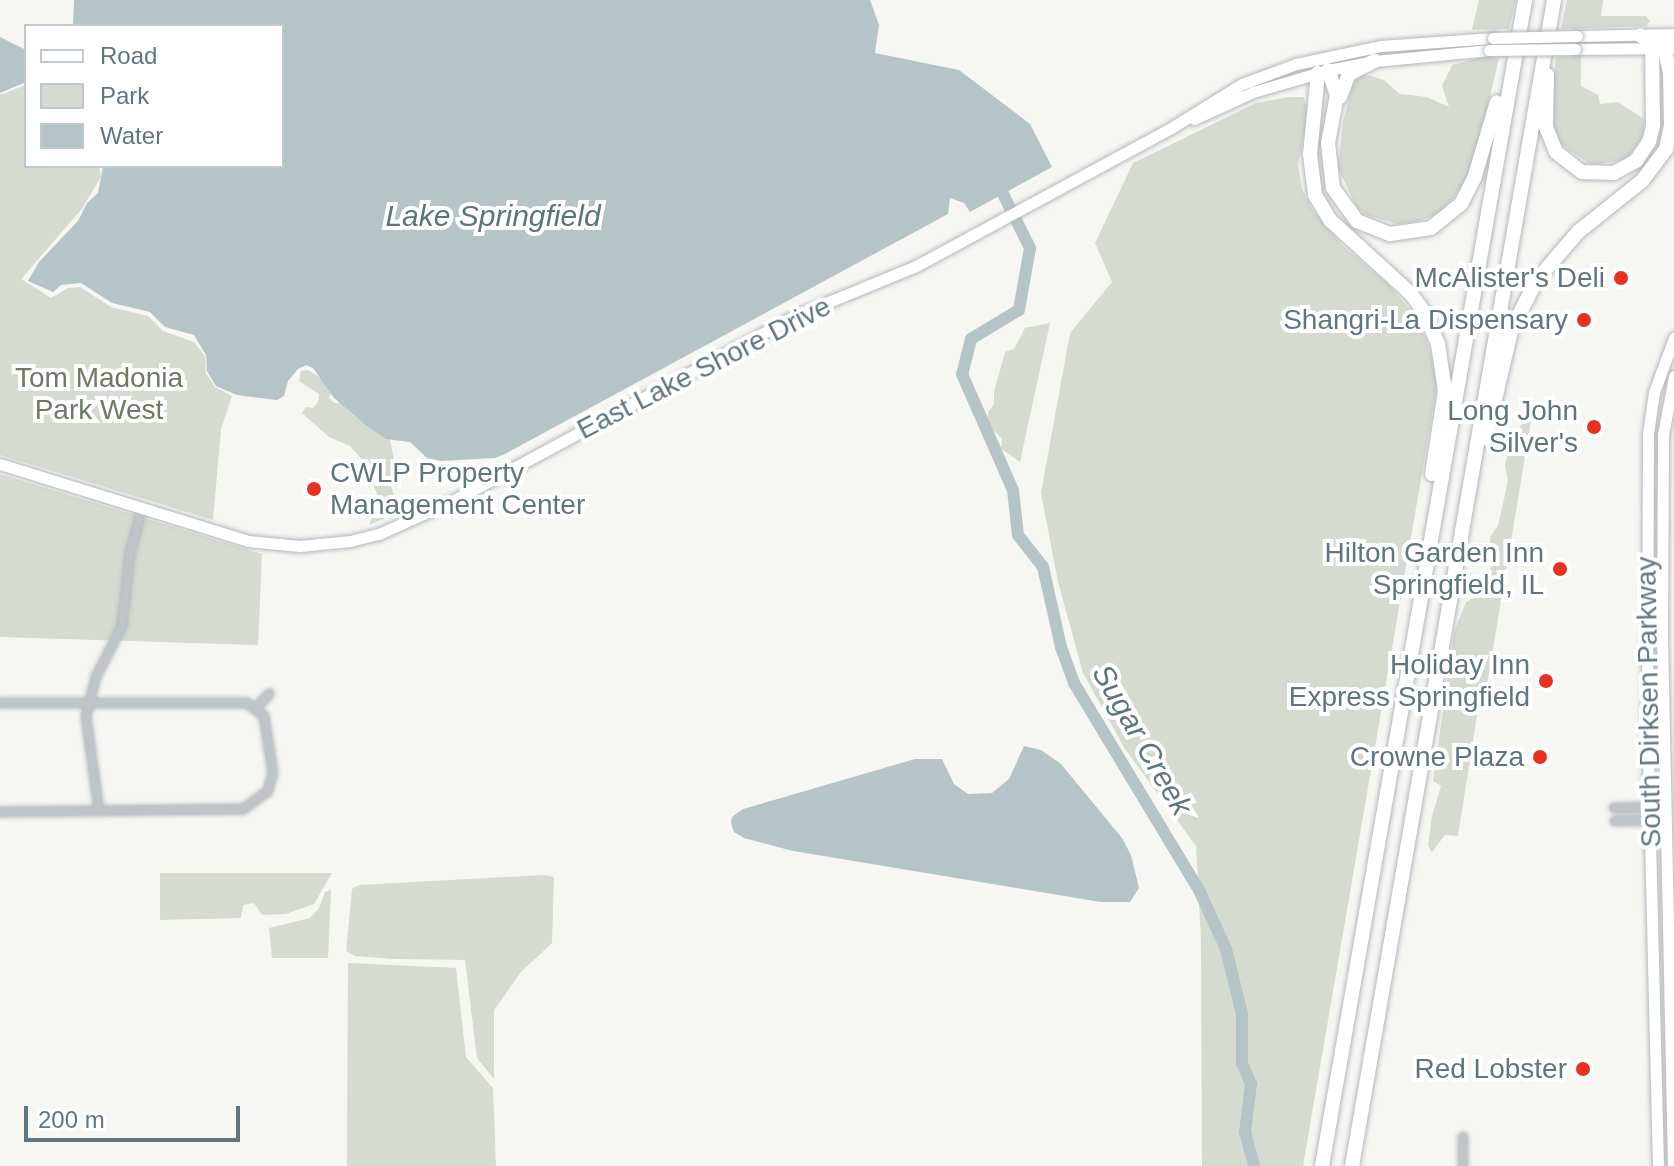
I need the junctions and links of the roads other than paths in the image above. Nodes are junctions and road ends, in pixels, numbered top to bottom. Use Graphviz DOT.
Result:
graph roads {
  1 [pos="1519,0"];
  2 [pos="1525,0"];
  3 [pos="1554,0"];
  4 [pos="1561,0"];
  5 [pos="1640,35"];
  6 [pos="1491,44"];
  7 [pos="1666,44"];
  8 [pos="1375,61"];
  9 [pos="1322,67"];
  10 [pos="1674,135"];
  11 [pos="1328,156"];
  12 [pos="1642,181"];
  13 [pos="1674,338"];
  14 [pos="1674,376"];
  15 [pos="0,464"];
  16 [pos="142,508"];
  17 [pos="1457,555"];
  18 [pos="1420,600"];
  19 [pos="269,694"];
  20 [pos="0,703"];
  21 [pos="89,703"];
  22 [pos="257,707"];
  23 [pos="1648,807"];
  24 [pos="1663,807"];
  25 [pos="1614,808"];
  26 [pos="99,811"];
  27 [pos="0,812"];
  28 [pos="1649,820"];
  29 [pos="1664,820"];
  30 [pos="1615,821"];
  31 [pos="1463,1137"];
  32 [pos="1322,1166"];
  33 [pos="1352,1166"];
  34 [pos="1463,1166"];
  35 [pos="1658,1166"];
  36 [pos="1673,1166"];
  1 -- 11 [label="highway"];
  2 -- 18 [label="highway"];
  3 -- 17 [label="highway"];
  4 -- 7 [label="highway"];
  5 -- 6 [label="main road, bridge"];
  5 -- 7 [label="highway"];
  6 -- 7 [label="main road, bridge"];
  6 -- 8 [label="main road"];
  6 -- 9 [label="main road"];
  7 -- 12 [label="highway"];
  8 -- 9 [label="main road"];
  8 -- 11 [label="highway"];
  9 -- 11 [label="highway"];
  9 -- 16 [label="main road, East Lake Shore Drive"];
  9 -- 18 [label="highway"];
  10 -- 12 [label="highway"];
  12 -- 17 [label="highway"];
  13 -- 23 [label="main road, South Dirksen Parkway"];
  14 -- 24 [label="main road, South Dirksen Parkway"];
  15 -- 16 [label="main road, East Lake Shore Drive"];
  16 -- 21 [label="street"];
  17 -- 33 [label="highway"];
  18 -- 32 [label="highway"];
  19 -- 22 [label="street"];
  20 -- 21 [label="street"];
  21 -- 22 [label="street"];
  21 -- 26 [label="street"];
  22 -- 26 [label="street"];
  23 -- 24 [label="street"];
  23 -- 25 [label="street"];
  23 -- 28 [label="main road, South Dirksen Parkway"];
  24 -- 29 [label="main road, South Dirksen Parkway"];
  26 -- 27 [label="street"];
  28 -- 29 [label="street"];
  28 -- 30 [label="street"];
  28 -- 35 [label="main road, South Dirksen Parkway"];
  29 -- 36 [label="main road, South Dirksen Parkway"];
  31 -- 34 [label="street"];
}
